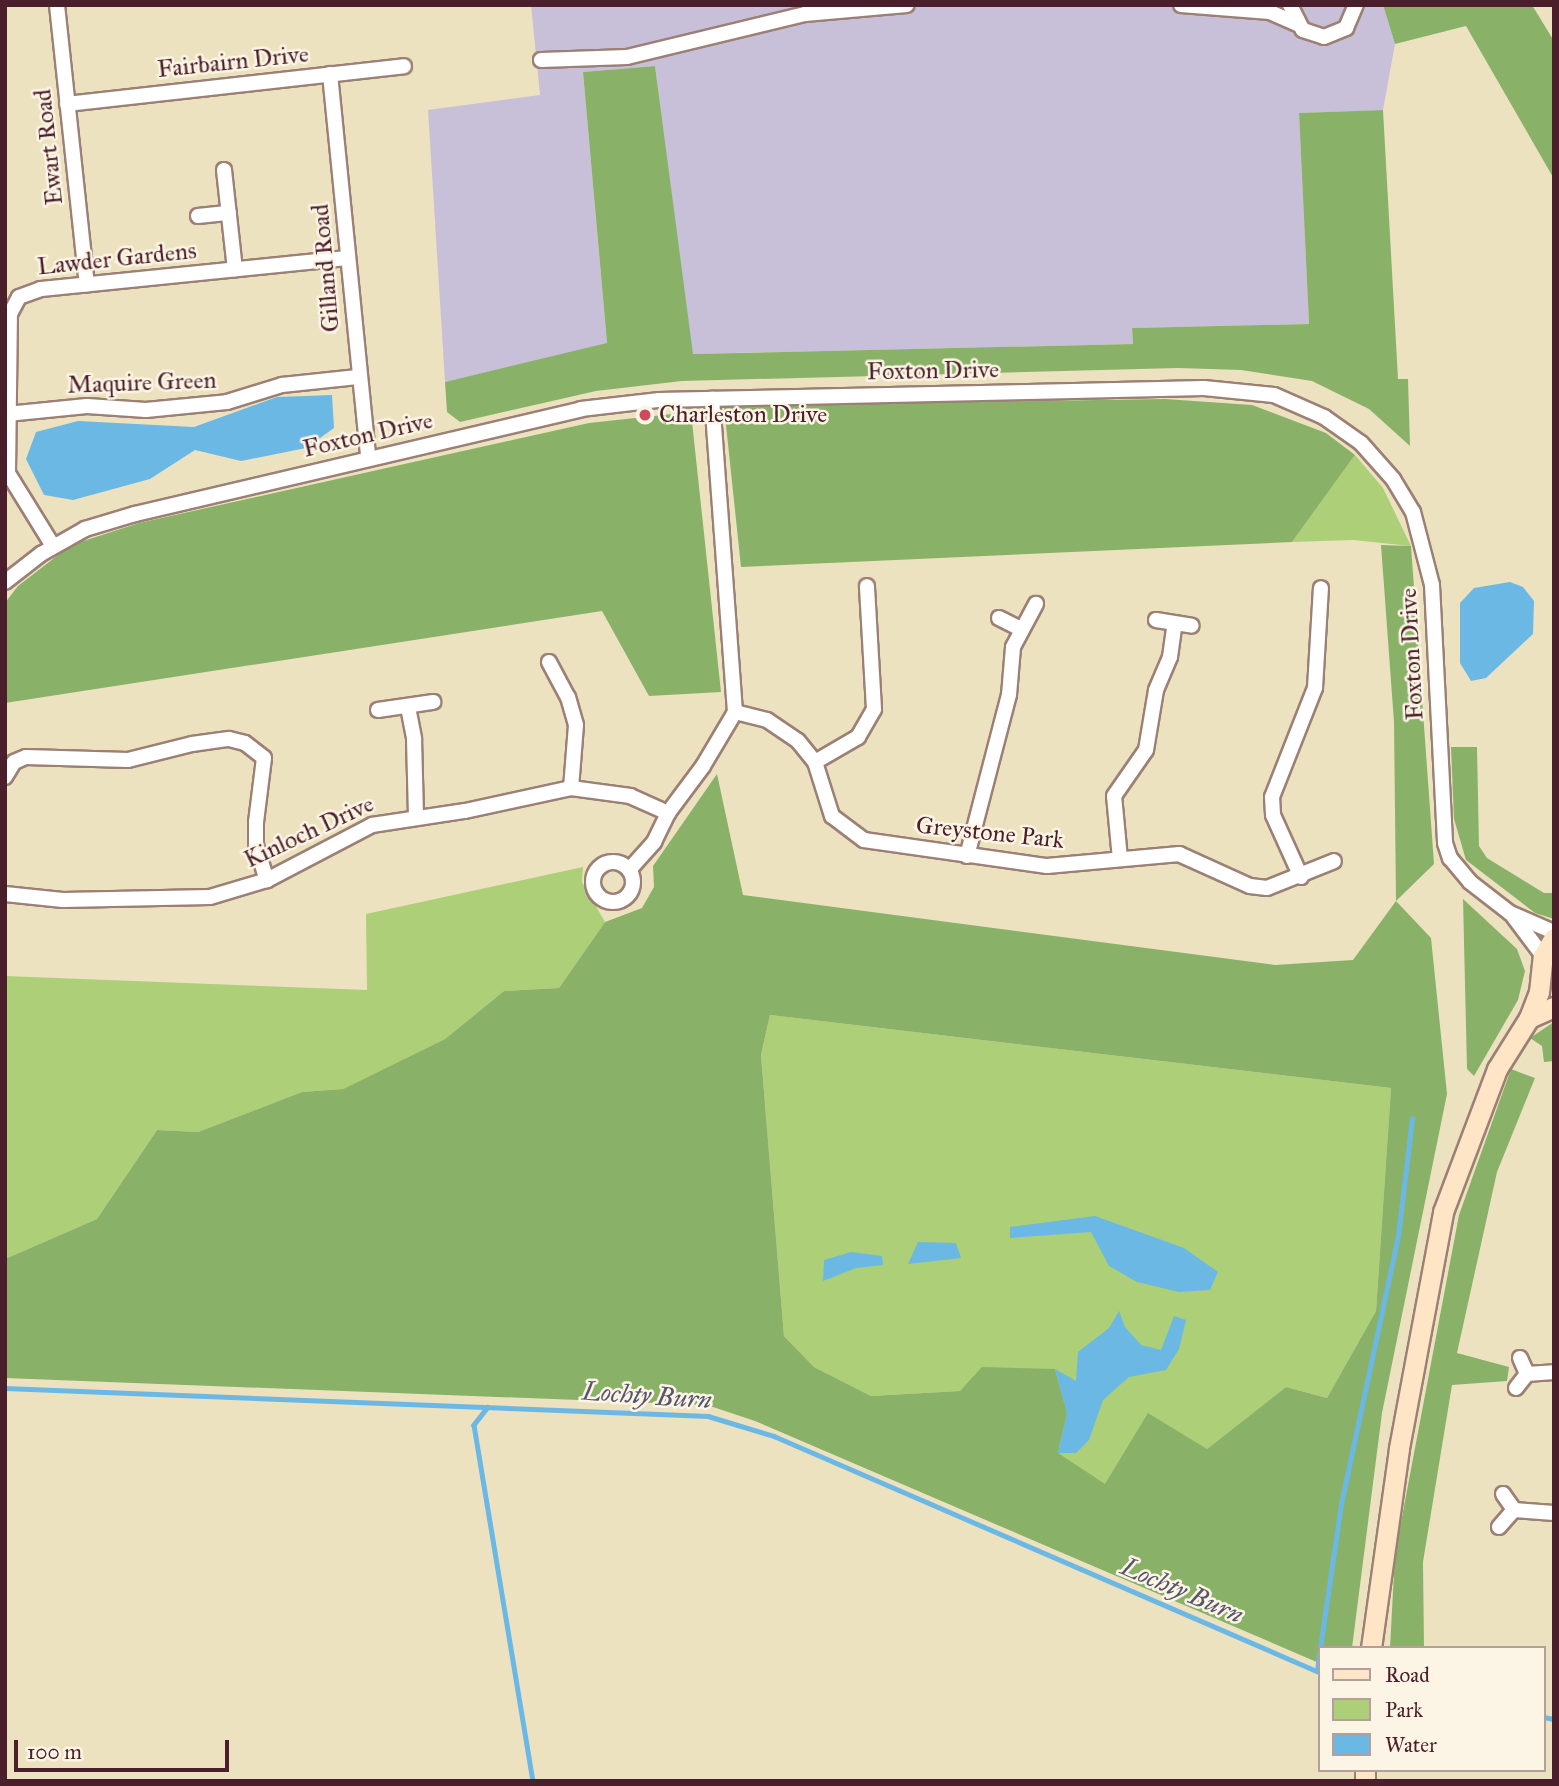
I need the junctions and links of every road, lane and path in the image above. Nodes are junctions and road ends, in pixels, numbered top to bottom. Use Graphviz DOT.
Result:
graph roads {
  1 [pos="57,5"];
  2 [pos="907,5"];
  3 [pos="1181,5"];
  4 [pos="1264,5"];
  5 [pos="1290,5"];
  6 [pos="1356,5"];
  7 [pos="1244,9"];
  8 [pos="1297,24"];
  9 [pos="541,60"];
  10 [pos="404,66"];
  11 [pos="330,74"];
  12 [pos="67,104"];
  13 [pos="224,170"];
  14 [pos="229,213"];
  15 [pos="198,216"];
  16 [pos="347,258"];
  17 [pos="235,269"];
  18 [pos="86,284"];
  19 [pos="358,377"];
  20 [pos="712,398"];
  21 [pos="8,414"];
  22 [pos="368,458"];
  23 [pos="53,546"];
  24 [pos="5,582"];
  25 [pos="867,586"];
  26 [pos="1321,588"];
  27 [pos="1036,604"];
  28 [pos="999,618"];
  29 [pos="1156,620"];
  30 [pos="1175,623"];
  31 [pos="1192,626"];
  32 [pos="1021,629"];
  33 [pos="549,662"];
  34 [pos="433,702"];
  35 [pos="408,707"];
  36 [pos="378,710"];
  37 [pos="736,712"];
  38 [pos="815,762"];
  39 [pos="5,777"];
  40 [pos="571,788"];
  41 [pos="668,813"];
  42 [pos="416,817"];
  43 [pos="967,856"];
  44 [pos="1121,859"];
  45 [pos="1334,861"];
  46 [pos="629,870"];
  47 [pos="1301,877"];
  48 [pos="267,880"];
  49 [pos="5,894"];
  50 [pos="1510,913"];
  51 [pos="1554,932"];
  52 [pos="1554,938"];
  53 [pos="1543,964"];
  54 [pos="1554,990"];
  55 [pos="1554,1007"];
  56 [pos="1530,1018"];
  57 [pos="1520,1358"];
  58 [pos="1554,1372"];
  59 [pos="1527,1374"];
  60 [pos="1516,1388"];
  61 [pos="1503,1494"];
  62 [pos="1514,1510"];
  63 [pos="1554,1513"];
  64 [pos="1499,1527"];
  65 [pos="1371,1646"];
  1 -- 12 [label="street, Ewart Road"];
  2 -- 9 [label="street"];
  3 -- 7 [label="street"];
  4 -- 7 [label="street"];
  5 -- 8 [label="street"];
  6 -- 8 [label="street"];
  7 -- 8 [label="street"];
  10 -- 11 [label="street, Fairbairn Drive"];
  11 -- 12 [label="street, Fairbairn Drive"];
  11 -- 16 [label="street, Gilland Road"];
  12 -- 18 [label="street, Ewart Road"];
  13 -- 14 [label="street, Lawder Gardens"];
  14 -- 15 [label="street, Lawder Gardens"];
  14 -- 17 [label="street, Lawder Gardens"];
  16 -- 17 [label="street, Lawder Gardens"];
  16 -- 19 [label="street, Gilland Road"];
  17 -- 18 [label="street, Lawder Gardens"];
  18 -- 21 [label="street, Lawder Gardens"];
  19 -- 21 [label="street, Maquire Green"];
  19 -- 22 [label="street, Gilland Road"];
  20 -- 22 [label="street, Foxton Drive"];
  20 -- 37 [label="street"];
  20 -- 50 [label="street, Foxton Drive"];
  21 -- 23 [label="street, Lawder Gardens"];
  22 -- 23 [label="street, Foxton Drive"];
  23 -- 24 [label="street, Foxton Drive"];
  25 -- 38 [label="street"];
  26 -- 47 [label="street"];
  27 -- 32 [label="street"];
  28 -- 32 [label="street"];
  29 -- 30 [label="street"];
  30 -- 31 [label="street"];
  30 -- 44 [label="street"];
  32 -- 43 [label="street"];
  33 -- 40 [label="street"];
  34 -- 35 [label="street"];
  35 -- 36 [label="street"];
  35 -- 42 [label="street"];
  37 -- 38 [label="street, Greystone Park"];
  37 -- 41 [label="street"];
  38 -- 43 [label="street, Greystone Park"];
  39 -- 48 [label="street"];
  40 -- 41 [label="street, Kinloch Drive"];
  40 -- 42 [label="street, Kinloch Drive"];
  41 -- 46 [label="street"];
  42 -- 48 [label="street, Kinloch Drive"];
  43 -- 44 [label="street, Greystone Park"];
  44 -- 47 [label="street, Greystone Park"];
  45 -- 47 [label="street, Greystone Park"];
  48 -- 49 [label="street, Kinloch Drive"];
  50 -- 51 [label="street, Foxton Drive"];
  50 -- 53 [label="street, Foxton Drive"];
  52 -- 53 [label="main road"];
  53 -- 54 [label="main road"];
  53 -- 56 [label="main road"];
  55 -- 56 [label="main road"];
  56 -- 65 [label="main road"];
  57 -- 59 [label="street"];
  58 -- 59 [label="street"];
  59 -- 60 [label="street"];
  61 -- 62 [label="street"];
  62 -- 63 [label="street"];
  62 -- 64 [label="street"];
}
